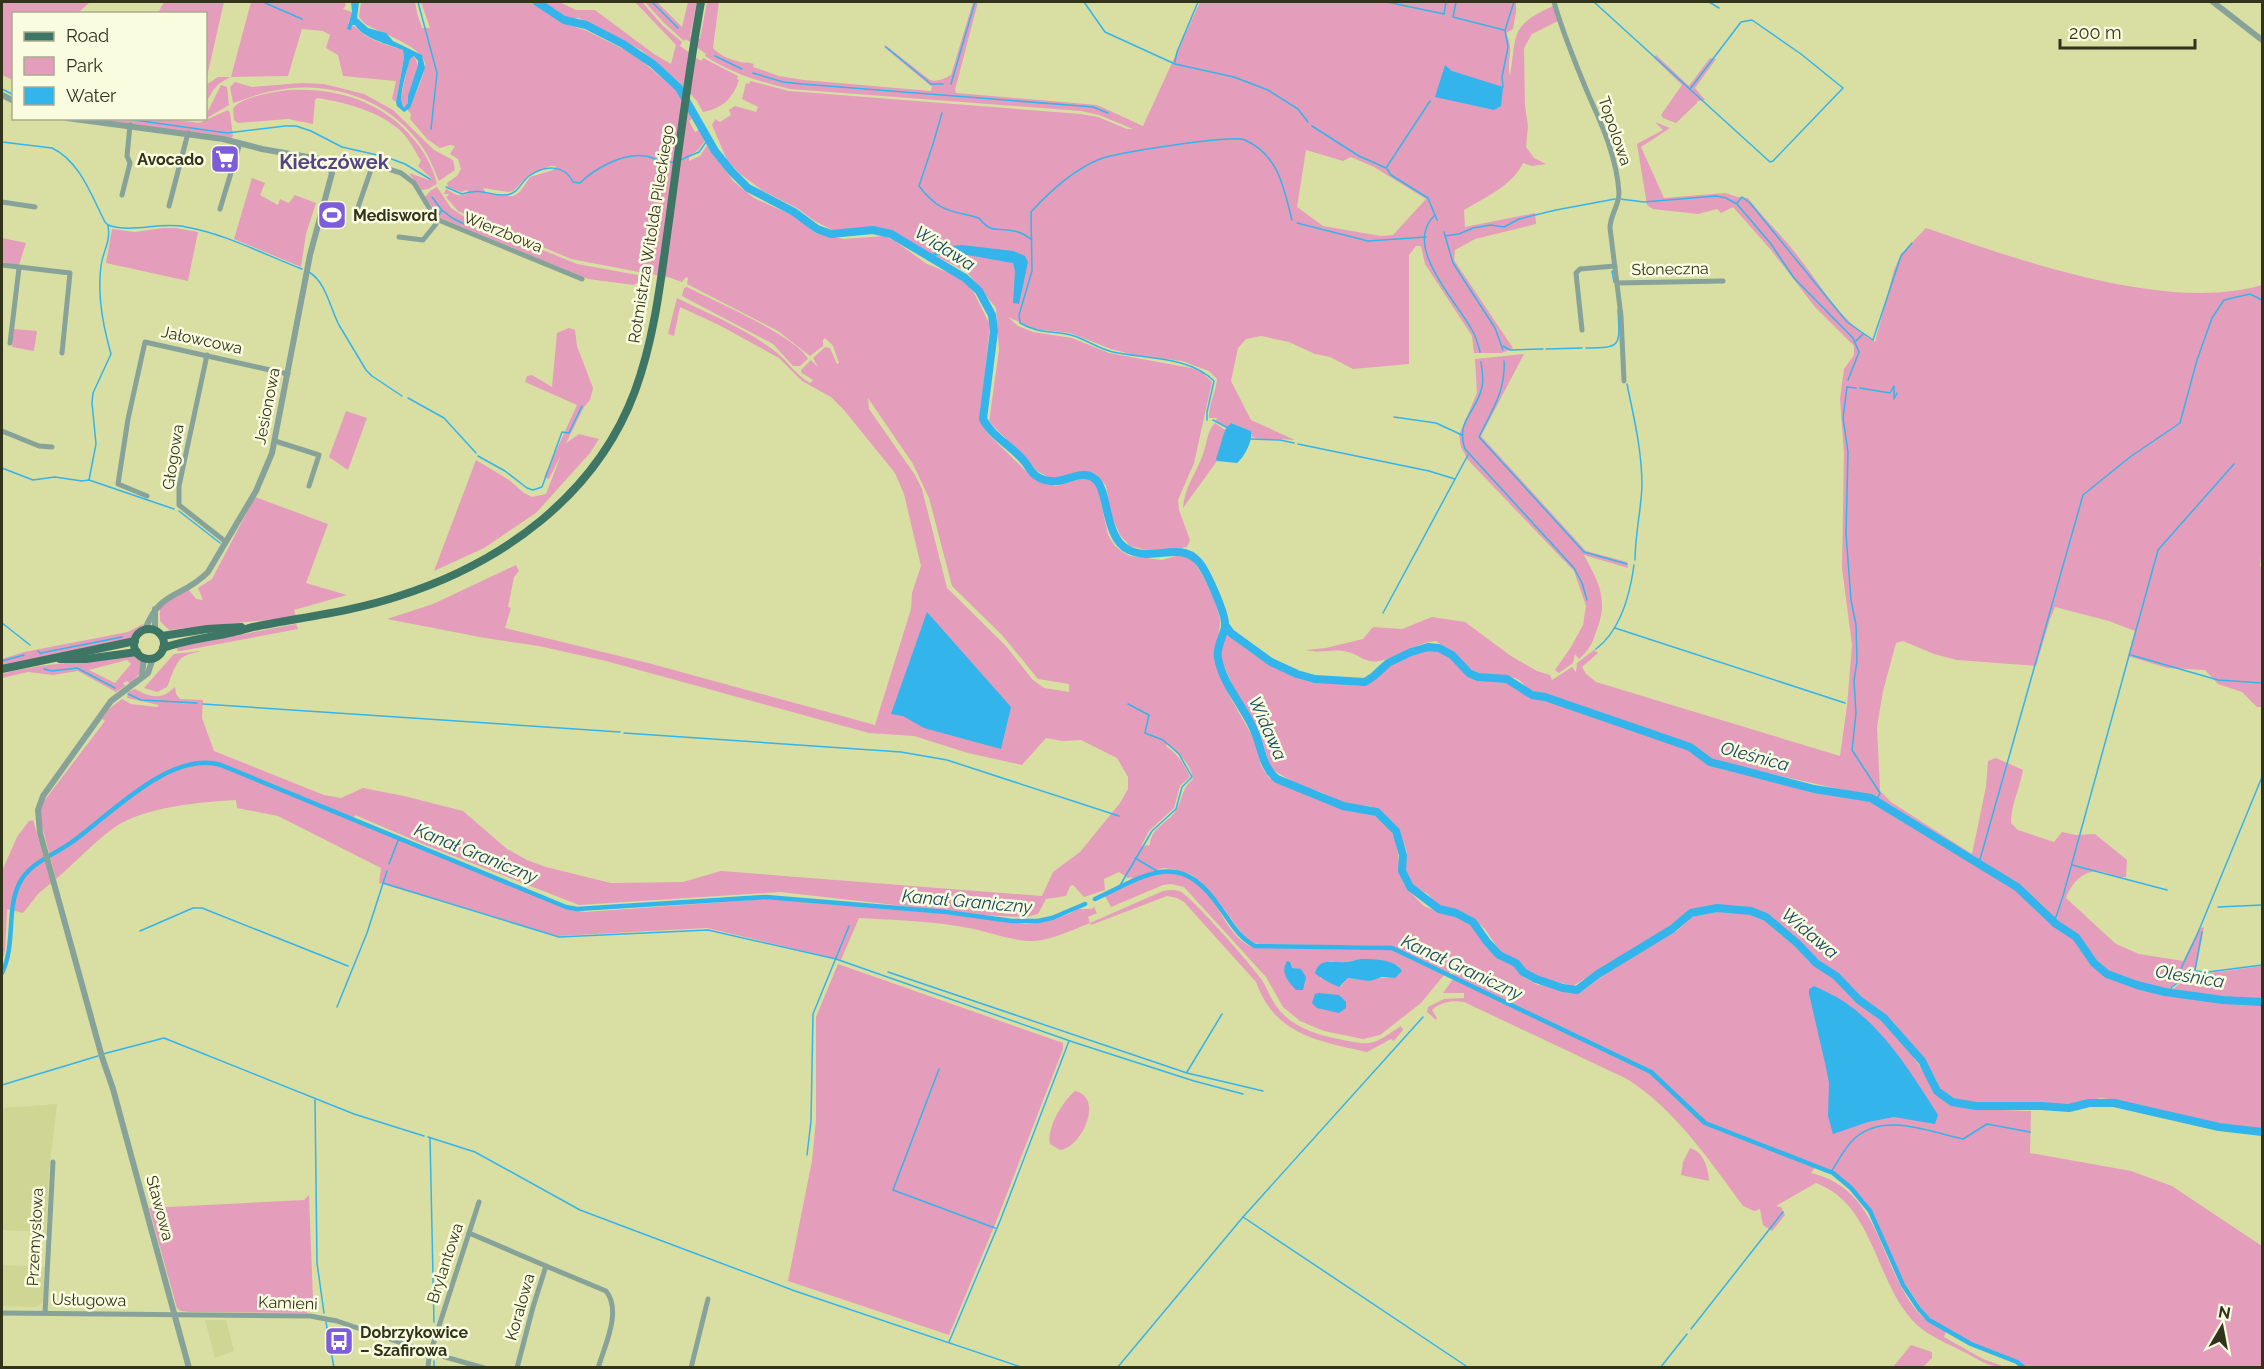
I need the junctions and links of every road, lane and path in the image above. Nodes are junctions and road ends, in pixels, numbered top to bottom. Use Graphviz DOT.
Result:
graph roads {
  1 [pos="700,2"];
  2 [pos="1554,2"];
  3 [pos="2213,2"];
  4 [pos="2262,40"];
  5 [pos="85,120"];
  6 [pos="130,125"];
  7 [pos="188,133"];
  8 [pos="240,143"];
  9 [pos="373,164"];
  10 [pos="332,169"];
  11 [pos="122,195"];
  12 [pos="2,202"];
  13 [pos="169,206"];
  14 [pos="35,207"];
  15 [pos="220,208"];
  16 [pos="355,216"];
  17 [pos="436,219"];
  18 [pos="399,237"];
  19 [pos="2,265"];
  20 [pos="1614,266"];
  21 [pos="19,268"];
  22 [pos="582,279"];
  23 [pos="1723,282"];
  24 [pos="1617,283"];
  25 [pos="1582,330"];
  26 [pos="10,344"];
  27 [pos="62,353"];
  28 [pos="207,355"];
  29 [pos="288,374"];
  30 [pos="1624,381"];
  31 [pos="2,431"];
  32 [pos="275,441"];
  33 [pos="52,447"];
  34 [pos="309,486"];
  35 [pos="147,496"];
  36 [pos="226,542"];
  37 [pos="155,608"];
  38 [pos="252,627"];
  39 [pos="145,630"];
  40 [pos="159,633"];
  41 [pos="135,641"];
  42 [pos="164,648"];
  43 [pos="140,655"];
  44 [pos="153,658"];
  45 [pos="56,659"];
  46 [pos="2,669"];
  47 [pos="142,676"];
  48 [pos="53,1162"];
  49 [pos="479,1202"];
  50 [pos="469,1233"];
  51 [pos="546,1266"];
  52 [pos="708,1299"];
  53 [pos="2,1313"];
  54 [pos="45,1313"];
  55 [pos="175,1315"];
  56 [pos="430,1353"];
  57 [pos="189,1368"];
  58 [pos="428,1368"];
  59 [pos="484,1368"];
  60 [pos="517,1368"];
  61 [pos="598,1368"];
  62 [pos="691,1368"];
  1 -- 38 [label="main road, Rotmistrza Witolda Pileckiego"];
  2 -- 20 [label="street, Topolowa"];
  3 -- 4 [label="street"];
  5 -- 6 [label="street"];
  6 -- 7 [label="street"];
  6 -- 11 [label="street"];
  7 -- 8 [label="street"];
  7 -- 13 [label="street"];
  8 -- 10 [label="street"];
  8 -- 15 [label="street"];
  9 -- 10 [label="street"];
  9 -- 16 [label="street"];
  9 -- 17 [label="street"];
  10 -- 29 [label="street, Jesionowa"];
  12 -- 14 [label="street"];
  17 -- 18 [label="street"];
  17 -- 22 [label="street, Wierzbowa"];
  19 -- 21 [label="street"];
  20 -- 24 [label="street, Topolowa"];
  20 -- 25 [label="street"];
  21 -- 26 [label="street"];
  21 -- 27 [label="street"];
  23 -- 24 [label="street, Słoneczna"];
  24 -- 30 [label="street, Topolowa"];
  28 -- 29 [label="street, Jałowcowa"];
  28 -- 35 [label="street, Jałowcowa"];
  28 -- 36 [label="street, Głogowa"];
  29 -- 32 [label="street, Jesionowa"];
  31 -- 33 [label="street"];
  32 -- 34 [label="street"];
  32 -- 36 [label="street, Jesionowa"];
  36 -- 37 [label="street, Jesionowa"];
  37 -- 39 [label="street, Jesionowa"];
  37 -- 40 [label="street"];
  38 -- 40 [label="main road, Rotmistrza Witolda Pileckiego"];
  38 -- 42 [label="main road, Rotmistrza Witolda Pileckiego"];
  39 -- 40 [label="main road"];
  39 -- 41 [label="main road"];
  40 -- 42 [label="main road"];
  41 -- 43 [label="main road"];
  41 -- 45 [label="main road"];
  42 -- 44 [label="main road"];
  43 -- 44 [label="main road"];
  43 -- 45 [label="main road"];
  43 -- 47 [label="street"];
  44 -- 47 [label="street"];
  45 -- 46 [label="main road"];
  47 -- 55 [label="street, Stawowa"];
  48 -- 54 [label="street, Przemysłowa"];
  49 -- 50 [label="street, Brylantowa"];
  50 -- 51 [label="street, Koralowa"];
  50 -- 56 [label="street, Brylantowa"];
  51 -- 60 [label="street, Koralowa"];
  51 -- 61 [label="street"];
  52 -- 62 [label="street"];
  53 -- 54 [label="street, Usługowa"];
  54 -- 55 [label="street, Usługowa"];
  55 -- 56 [label="street, Kamieni"];
  55 -- 57 [label="street, Stawowa"];
  56 -- 58 [label="street, Brylantowa"];
  56 -- 59 [label="street, Kamieni"];
}
